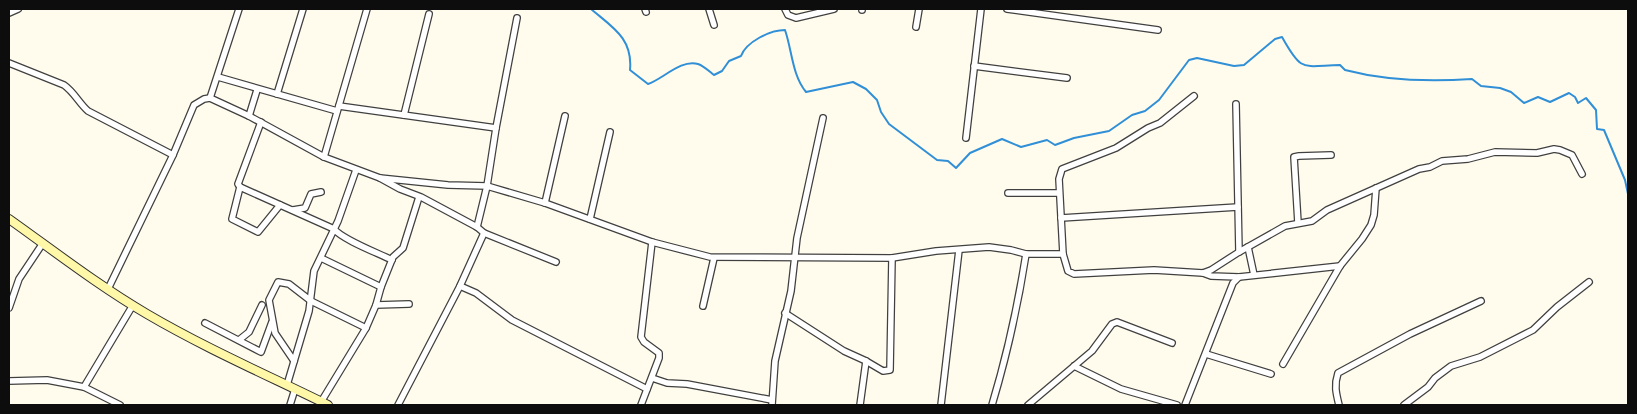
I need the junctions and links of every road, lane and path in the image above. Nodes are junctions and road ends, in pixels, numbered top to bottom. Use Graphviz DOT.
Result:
graph roads {
  1 [pos="18,9"];
  2 [pos="239,9"];
  3 [pos="303,9"];
  4 [pos="366,9"];
  5 [pos="710,9"];
  6 [pos="785,9"];
  7 [pos="834,9"];
  8 [pos="919,9"];
  9 [pos="981,9"];
  10 [pos="1008,9"];
  11 [pos="9,14"];
  12 [pos="429,14"];
  13 [pos="517,18"];
  14 [pos="714,25"];
  15 [pos="916,27"];
  16 [pos="1158,30"];
  17 [pos="9,63"];
  18 [pos="974,66"];
  19 [pos="218,77"];
  20 [pos="1067,78"];
  21 [pos="257,90"];
  22 [pos="277,94"];
  23 [pos="1194,96"];
  24 [pos="210,98"];
  25 [pos="1236,104"];
  26 [pos="338,108"];
  27 [pos="404,115"];
  28 [pos="250,116"];
  29 [pos="565,116"];
  30 [pos="823,118"];
  31 [pos="261,122"];
  32 [pos="496,128"];
  33 [pos="610,132"];
  34 [pos="966,138"];
  35 [pos="173,155"];
  36 [pos="1331,155"];
  37 [pos="324,157"];
  38 [pos="356,170"];
  39 [pos="1582,174"];
  40 [pos="380,178"];
  41 [pos="487,186"];
  42 [pos="240,187"];
  43 [pos="1376,188"];
  44 [pos="321,192"];
  45 [pos="1060,192"];
  46 [pos="1008,193"];
  47 [pos="419,196"];
  48 [pos="545,203"];
  49 [pos="280,205"];
  50 [pos="1238,207"];
  51 [pos="291,210"];
  52 [pos="1061,218"];
  53 [pos="9,219"];
  54 [pos="590,219"];
  55 [pos="1298,223"];
  56 [pos="477,227"];
  57 [pos="334,229"];
  58 [pos="484,233"];
  59 [pos="43,242"];
  60 [pos="652,242"];
  61 [pos="1248,247"];
  62 [pos="959,250"];
  63 [pos="1239,252"];
  64 [pos="1026,254"];
  65 [pos="1063,254"];
  66 [pos="321,258"];
  67 [pos="714,258"];
  68 [pos="795,258"];
  69 [pos="892,258"];
  70 [pos="392,260"];
  71 [pos="556,262"];
  72 [pos="1340,266"];
  73 [pos="1203,273"];
  74 [pos="1254,275"];
  75 [pos="1239,277"];
  76 [pos="1589,282"];
  77 [pos="460,286"];
  78 [pos="381,287"];
  79 [pos="108,289"];
  80 [pos="1481,301"];
  81 [pos="311,302"];
  82 [pos="408,304"];
  83 [pos="133,305"];
  84 [pos="262,305"];
  85 [pos="376,306"];
  86 [pos="703,306"];
  87 [pos="9,308"];
  88 [pos="785,313"];
  89 [pos="273,321"];
  90 [pos="205,323"];
  91 [pos="366,328"];
  92 [pos="239,340"];
  93 [pos="1172,343"];
  94 [pos="1206,354"];
  95 [pos="294,361"];
  96 [pos="866,361"];
  97 [pos="1284,364"];
  98 [pos="1074,366"];
  99 [pos="1271,374"];
  100 [pos="652,378"];
  101 [pos="9,381"];
  102 [pos="287,385"];
  103 [pos="84,387"];
  104 [pos="295,389"];
  105 [pos="647,389"];
  106 [pos="772,403"];
  107 [pos="325,404"];
  108 [pos="120,405"];
  109 [pos="290,405"];
  110 [pos="398,405"];
  111 [pos="641,405"];
  112 [pos="860,405"];
  113 [pos="942,405"];
  114 [pos="992,405"];
  115 [pos="1028,405"];
  116 [pos="1176,405"];
  117 [pos="1185,405"];
  118 [pos="1340,405"];
  119 [pos="1404,405"];
  1 -- 11 [label="street"];
  2 -- 19 [label="street"];
  3 -- 22 [label="street"];
  4 -- 26 [label="street"];
  5 -- 14 [label="street"];
  6 -- 7 [label="street"];
  8 -- 15 [label="street"];
  9 -- 18 [label="street"];
  10 -- 16 [label="street"];
  12 -- 27 [label="street"];
  13 -- 32 [label="street"];
  17 -- 35 [label="street"];
  18 -- 20 [label="street"];
  18 -- 34 [label="street"];
  19 -- 21 [label="street"];
  19 -- 24 [label="street"];
  21 -- 22 [label="street"];
  21 -- 28 [label="street"];
  22 -- 26 [label="street"];
  23 -- 45 [label="street"];
  24 -- 28 [label="street"];
  24 -- 35 [label="street"];
  25 -- 50 [label="street"];
  26 -- 27 [label="street"];
  26 -- 37 [label="street"];
  27 -- 32 [label="street"];
  28 -- 31 [label="street"];
  29 -- 48 [label="street"];
  30 -- 68 [label="street"];
  31 -- 37 [label="street"];
  31 -- 42 [label="street"];
  32 -- 41 [label="street"];
  33 -- 54 [label="street"];
  35 -- 79 [label="street"];
  36 -- 55 [label="street"];
  37 -- 38 [label="street"];
  38 -- 40 [label="street"];
  38 -- 57 [label="street"];
  39 -- 43 [label="street"];
  40 -- 41 [label="street"];
  40 -- 47 [label="street"];
  41 -- 48 [label="street"];
  41 -- 56 [label="street"];
  42 -- 49 [label="street"];
  42 -- 49 [label="street"];
  43 -- 55 [label="street"];
  43 -- 72 [label="street"];
  44 -- 51 [label="street"];
  45 -- 46 [label="street"];
  45 -- 52 [label="street"];
  47 -- 56 [label="street"];
  47 -- 70 [label="street"];
  48 -- 54 [label="street"];
  49 -- 51 [label="street"];
  50 -- 52 [label="street"];
  50 -- 63 [label="street"];
  51 -- 57 [label="street"];
  52 -- 65 [label="street"];
  53 -- 59 [label="street"];
  54 -- 60 [label="street"];
  55 -- 61 [label="street"];
  56 -- 58 [label="street"];
  57 -- 66 [label="street"];
  57 -- 70 [label="street"];
  58 -- 71 [label="street"];
  58 -- 77 [label="street"];
  59 -- 79 [label="street"];
  59 -- 87 [label="street"];
  60 -- 67 [label="street"];
  60 -- 100 [label="street"];
  61 -- 63 [label="street"];
  61 -- 74 [label="street"];
  62 -- 64 [label="street"];
  62 -- 69 [label="street"];
  62 -- 113 [label="street"];
  63 -- 73 [label="street"];
  64 -- 65 [label="street"];
  64 -- 114 [label="street"];
  65 -- 73 [label="street"];
  66 -- 78 [label="street"];
  66 -- 81 [label="street"];
  67 -- 68 [label="street"];
  67 -- 86 [label="street"];
  68 -- 69 [label="street"];
  68 -- 88 [label="street"];
  69 -- 96 [label="street"];
  70 -- 78 [label="street"];
  72 -- 74 [label="street"];
  72 -- 97 [label="street"];
  73 -- 75 [label="street"];
  74 -- 75 [label="street"];
  75 -- 94 [label="street"];
  76 -- 119 [label="street"];
  77 -- 105 [label="street"];
  77 -- 110 [label="street"];
  78 -- 85 [label="street"];
  79 -- 83 [label="street"];
  80 -- 118 [label="street"];
  81 -- 89 [label="street"];
  81 -- 91 [label="street"];
  81 -- 95 [label="street"];
  82 -- 85 [label="street"];
  83 -- 102 [label="street"];
  83 -- 103 [label="street"];
  84 -- 92 [label="street"];
  85 -- 91 [label="street"];
  88 -- 96 [label="street"];
  88 -- 106 [label="street"];
  89 -- 92 [label="street"];
  89 -- 95 [label="street"];
  90 -- 92 [label="street"];
  91 -- 107 [label="street"];
  93 -- 98 [label="street"];
  94 -- 99 [label="street"];
  94 -- 117 [label="street"];
  95 -- 102 [label="street"];
  96 -- 112 [label="street"];
  98 -- 115 [label="street"];
  98 -- 116 [label="street"];
  100 -- 105 [label="street"];
  100 -- 106 [label="street"];
  101 -- 103 [label="street"];
  102 -- 104 [label="street"];
  103 -- 108 [label="street"];
  104 -- 107 [label="street"];
  104 -- 109 [label="street"];
  105 -- 111 [label="street"];
}
